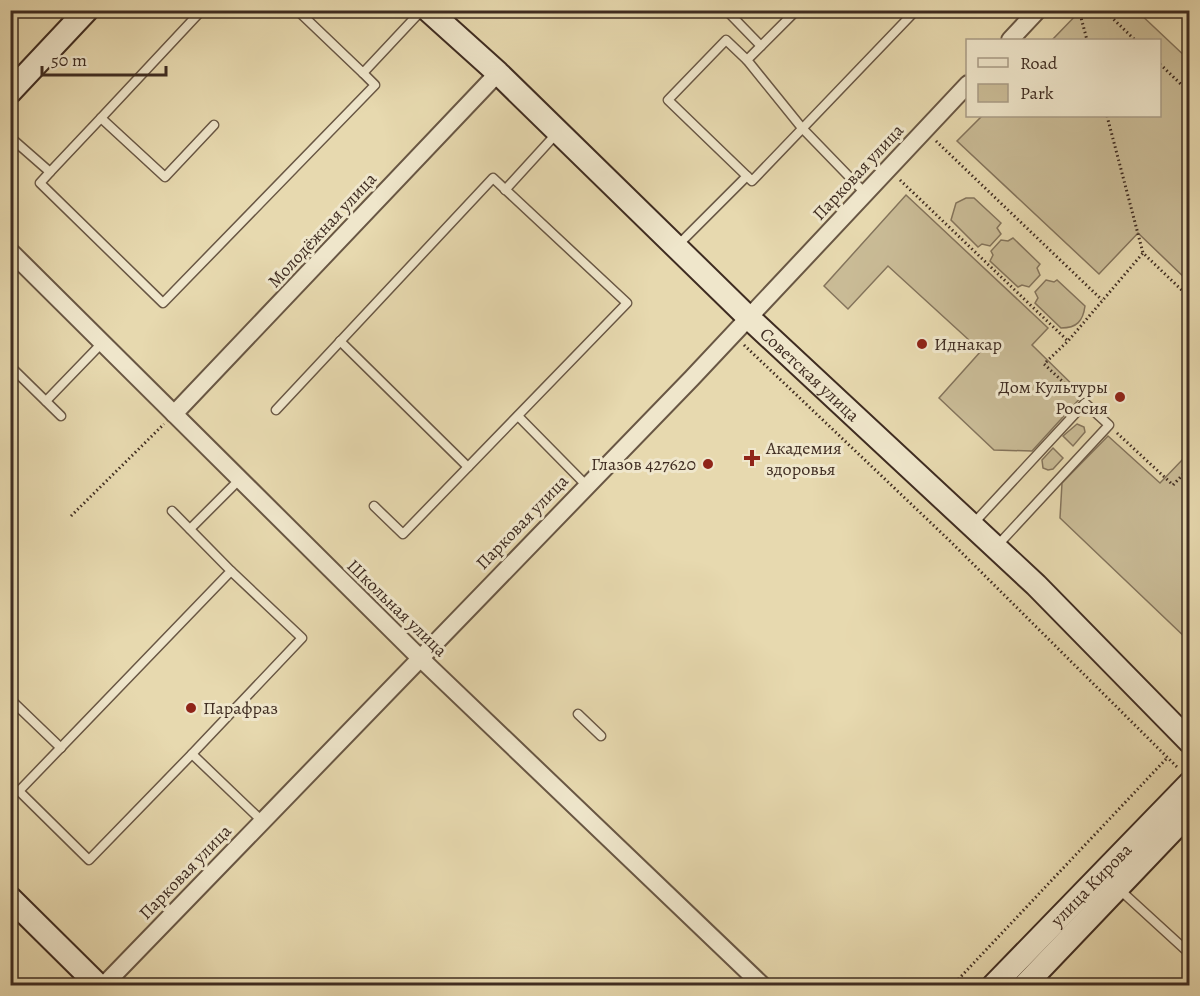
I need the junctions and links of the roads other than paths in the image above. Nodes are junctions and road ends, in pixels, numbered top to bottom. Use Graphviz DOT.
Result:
graph roads {
  1 [pos="87,10"];
  2 [pos="202,10"];
  3 [pos="297,10"];
  4 [pos="422,10"];
  5 [pos="428,10"];
  6 [pos="726,10"];
  7 [pos="797,10"];
  8 [pos="916,10"];
  9 [pos="1038,10"];
  10 [pos="1011,39"];
  11 [pos="761,46"];
  12 [pos="747,60"];
  13 [pos="363,73"];
  14 [pos="498,73"];
  15 [pos="966,86"];
  16 [pos="10,92"];
  17 [pos="101,118"];
  18 [pos="214,125"];
  19 [pos="802,128"];
  20 [pos="558,133"];
  21 [pos="10,137"];
  22 [pos="50,172"];
  23 [pos="747,176"];
  24 [pos="505,190"];
  25 [pos="864,192"];
  26 [pos="675,248"];
  27 [pos="10,252"];
  28 [pos="749,318"];
  29 [pos="340,340"];
  30 [pos="104,342"];
  31 [pos="10,366"];
  32 [pos="46,401"];
  33 [pos="276,410"];
  34 [pos="174,414"];
  35 [pos="61,416"];
  36 [pos="518,416"];
  37 [pos="468,466"];
  38 [pos="239,480"];
  39 [pos="586,485"];
  40 [pos="374,506"];
  41 [pos="172,511"];
  42 [pos="972,525"];
  43 [pos="190,529"];
  44 [pos="995,547"];
  45 [pos="231,572"];
  46 [pos="419,657"];
  47 [pos="10,699"];
  48 [pos="578,714"];
  49 [pos="601,736"];
  50 [pos="1190,742"];
  51 [pos="60,748"];
  52 [pos="192,754"];
  53 [pos="1186,778"];
  54 [pos="1190,812"];
  55 [pos="261,821"];
  56 [pos="1109,880"];
  57 [pos="10,898"];
  58 [pos="1190,954"];
  59 [pos="101,986"];
  60 [pos="764,986"];
  61 [pos="993,986"];
  62 [pos="1024,986"];
  1 -- 16 [label="street"];
  2 -- 17 [label="lane"];
  3 -- 13 [label="lane"];
  4 -- 13 [label="lane"];
  5 -- 14 [label="street, Советская улица"];
  6 -- 11 [label="lane"];
  7 -- 11 [label="lane"];
  8 -- 19 [label="lane"];
  9 -- 10 [label="street"];
  11 -- 12 [label="lane"];
  12 -- 19 [label="lane"];
  12 -- 23 [label="lane"];
  13 -- 22 [label="lane"];
  14 -- 20 [label="street, Советская улица"];
  14 -- 34 [label="street, Молодёжная улица"];
  15 -- 25 [label="street, Парковая улица"];
  17 -- 18 [label="lane"];
  17 -- 22 [label="lane"];
  19 -- 23 [label="lane"];
  19 -- 25 [label="lane"];
  20 -- 24 [label="lane"];
  20 -- 26 [label="street, Советская улица"];
  21 -- 22 [label="lane"];
  23 -- 26 [label="lane"];
  24 -- 29 [label="lane"];
  24 -- 36 [label="lane"];
  25 -- 28 [label="street, Парковая улица"];
  26 -- 28 [label="street, Советская улица"];
  27 -- 30 [label="street, Школьная улица"];
  28 -- 39 [label="street, Парковая улица"];
  28 -- 42 [label="street, Советская улица"];
  29 -- 33 [label="lane"];
  29 -- 37 [label="lane"];
  30 -- 32 [label="lane"];
  30 -- 34 [label="street, Школьная улица"];
  31 -- 32 [label="lane"];
  32 -- 35 [label="lane"];
  34 -- 38 [label="street, Школьная улица"];
  36 -- 37 [label="lane"];
  36 -- 39 [label="lane"];
  37 -- 40 [label="lane"];
  38 -- 43 [label="lane"];
  38 -- 46 [label="street, Школьная улица"];
  39 -- 46 [label="street, Парковая улица"];
  41 -- 43 [label="lane"];
  42 -- 44 [label="street, Советская улица"];
  42 -- 44 [label="lane"];
  43 -- 45 [label="lane"];
  44 -- 50 [label="street, Советская улица"];
  45 -- 51 [label="lane"];
  45 -- 52 [label="lane"];
  46 -- 55 [label="street, Парковая улица"];
  46 -- 60 [label="street, Школьная улица"];
  47 -- 51 [label="lane"];
  48 -- 49 [label="lane"];
  51 -- 52 [label="lane"];
  52 -- 55 [label="lane"];
  53 -- 56 [label="street, улица Кирова"];
  54 -- 56 [label="street, улица Кирова"];
  55 -- 59 [label="street, Парковая улица"];
  56 -- 58 [label="lane"];
  56 -- 61 [label="street, улица Кирова"];
  56 -- 62 [label="street, улица Кирова"];
  57 -- 59 [label="street"];
}
